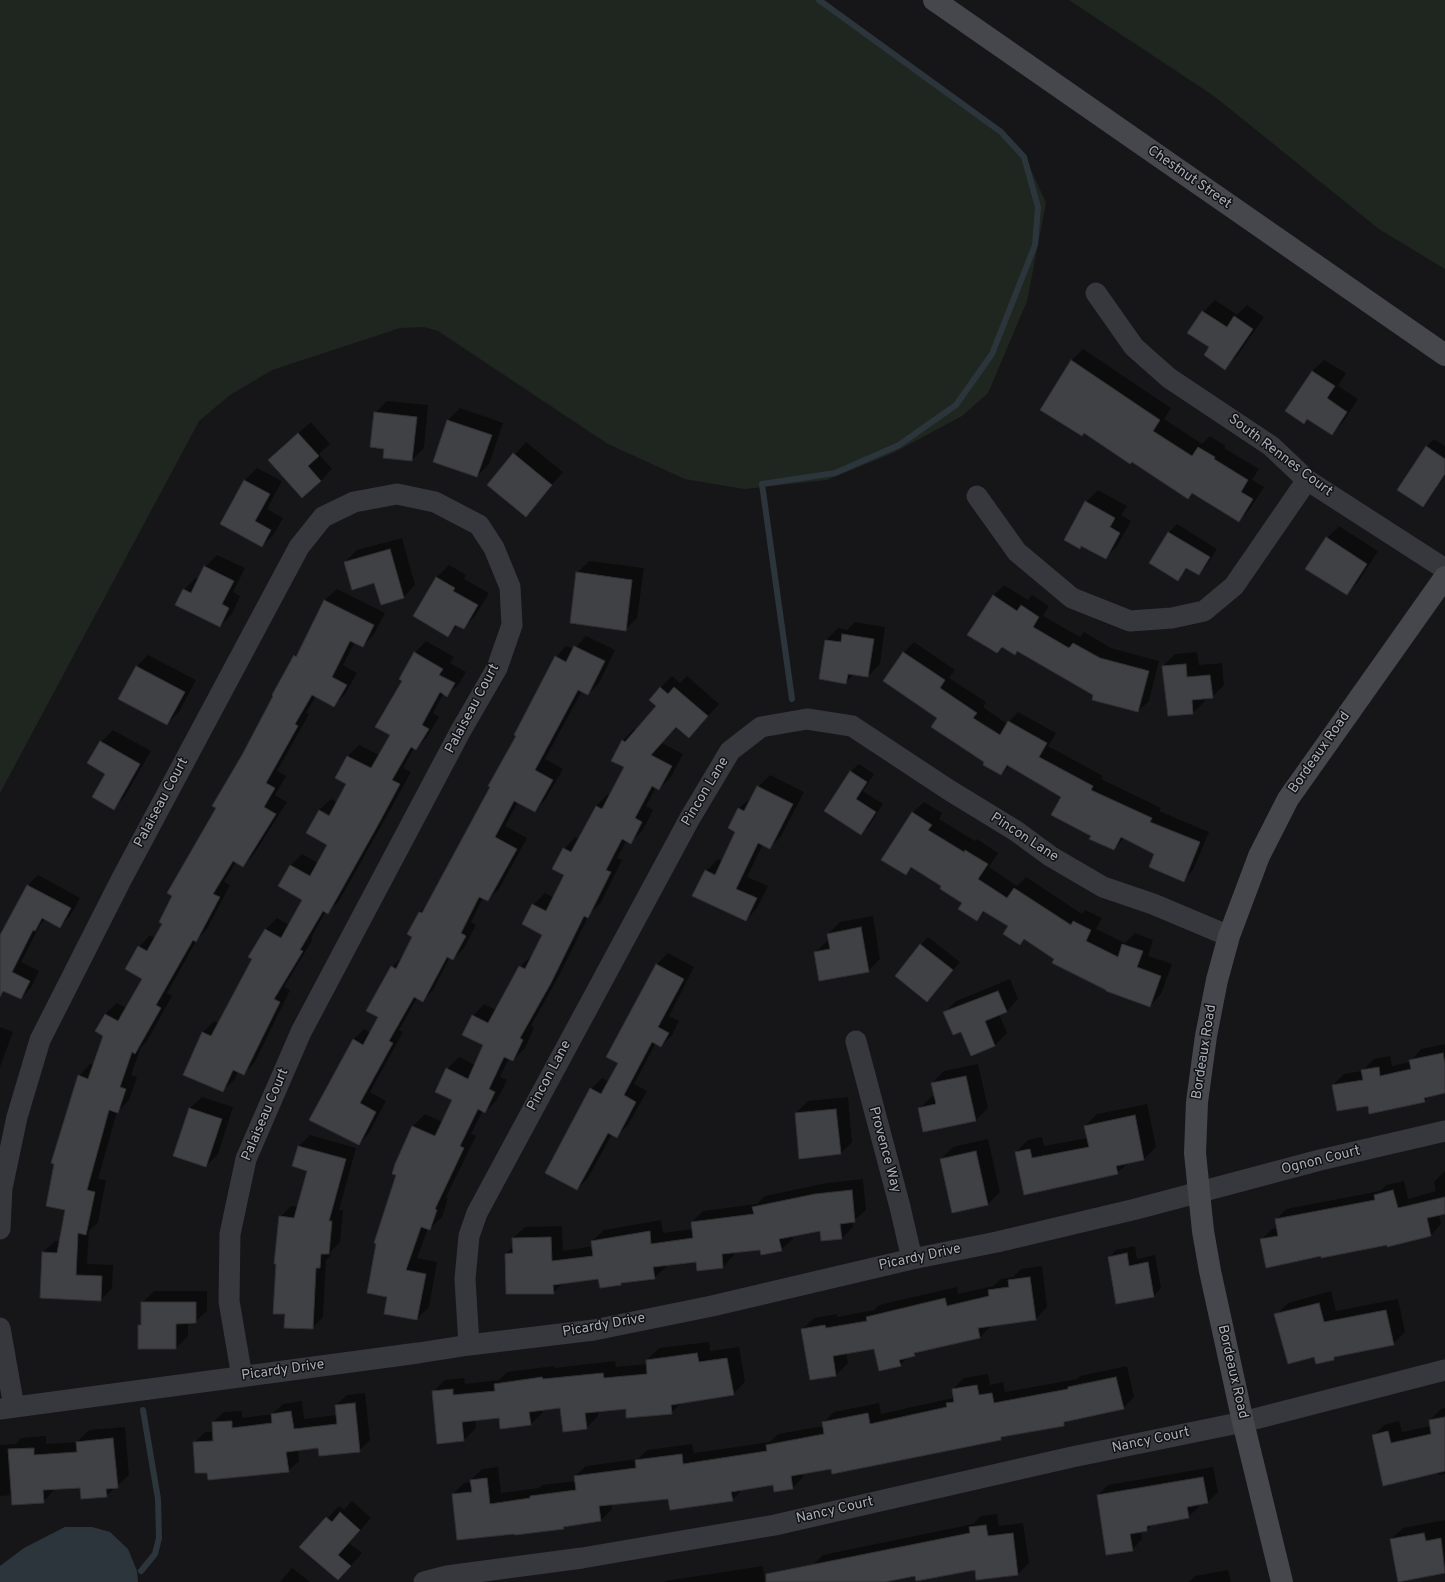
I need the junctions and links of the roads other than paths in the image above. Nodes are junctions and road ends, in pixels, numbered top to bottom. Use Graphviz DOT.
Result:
graph roads {
  1 [pos="934,0"];
  2 [pos="1096,293"];
  3 [pos="1445,356"];
  4 [pos="1307,480"];
  5 [pos="977,496"];
  6 [pos="1445,569"];
  7 [pos="1445,577"];
  8 [pos="1229,936"];
  9 [pos="856,1041"];
  10 [pos="1445,1130"];
  11 [pos="1198,1193"];
  12 [pos="0,1229"];
  13 [pos="912,1259"];
  14 [pos="0,1328"];
  15 [pos="469,1345"];
  16 [pos="1445,1370"];
  17 [pos="242,1377"];
  18 [pos="7,1408"];
  19 [pos="1243,1422"];
  20 [pos="424,1582"];
  21 [pos="1282,1582"];
  1 -- 3 [label="street, Chestnut Street"];
  2 -- 4 [label="street, South Rennes Court"];
  4 -- 5 [label="street"];
  4 -- 6 [label="street, South Rennes Court"];
  7 -- 8 [label="street, Bordeaux Road"];
  8 -- 11 [label="street, Bordeaux Road"];
  8 -- 15 [label="street, Pincon Lane"];
  9 -- 13 [label="street, Provence Way"];
  10 -- 11 [label="street, Ognon Court"];
  11 -- 13 [label="street, Picardy Drive"];
  11 -- 19 [label="street, Bordeaux Road"];
  12 -- 17 [label="street, Palaiseau Court"];
  13 -- 15 [label="street, Picardy Drive"];
  14 -- 18 [label="street"];
  15 -- 17 [label="street, Picardy Drive"];
  16 -- 19 [label="street"];
  17 -- 18 [label="street, Picardy Drive"];
  19 -- 20 [label="street, Nancy Court"];
  19 -- 21 [label="street, Bordeaux Road"];
}
